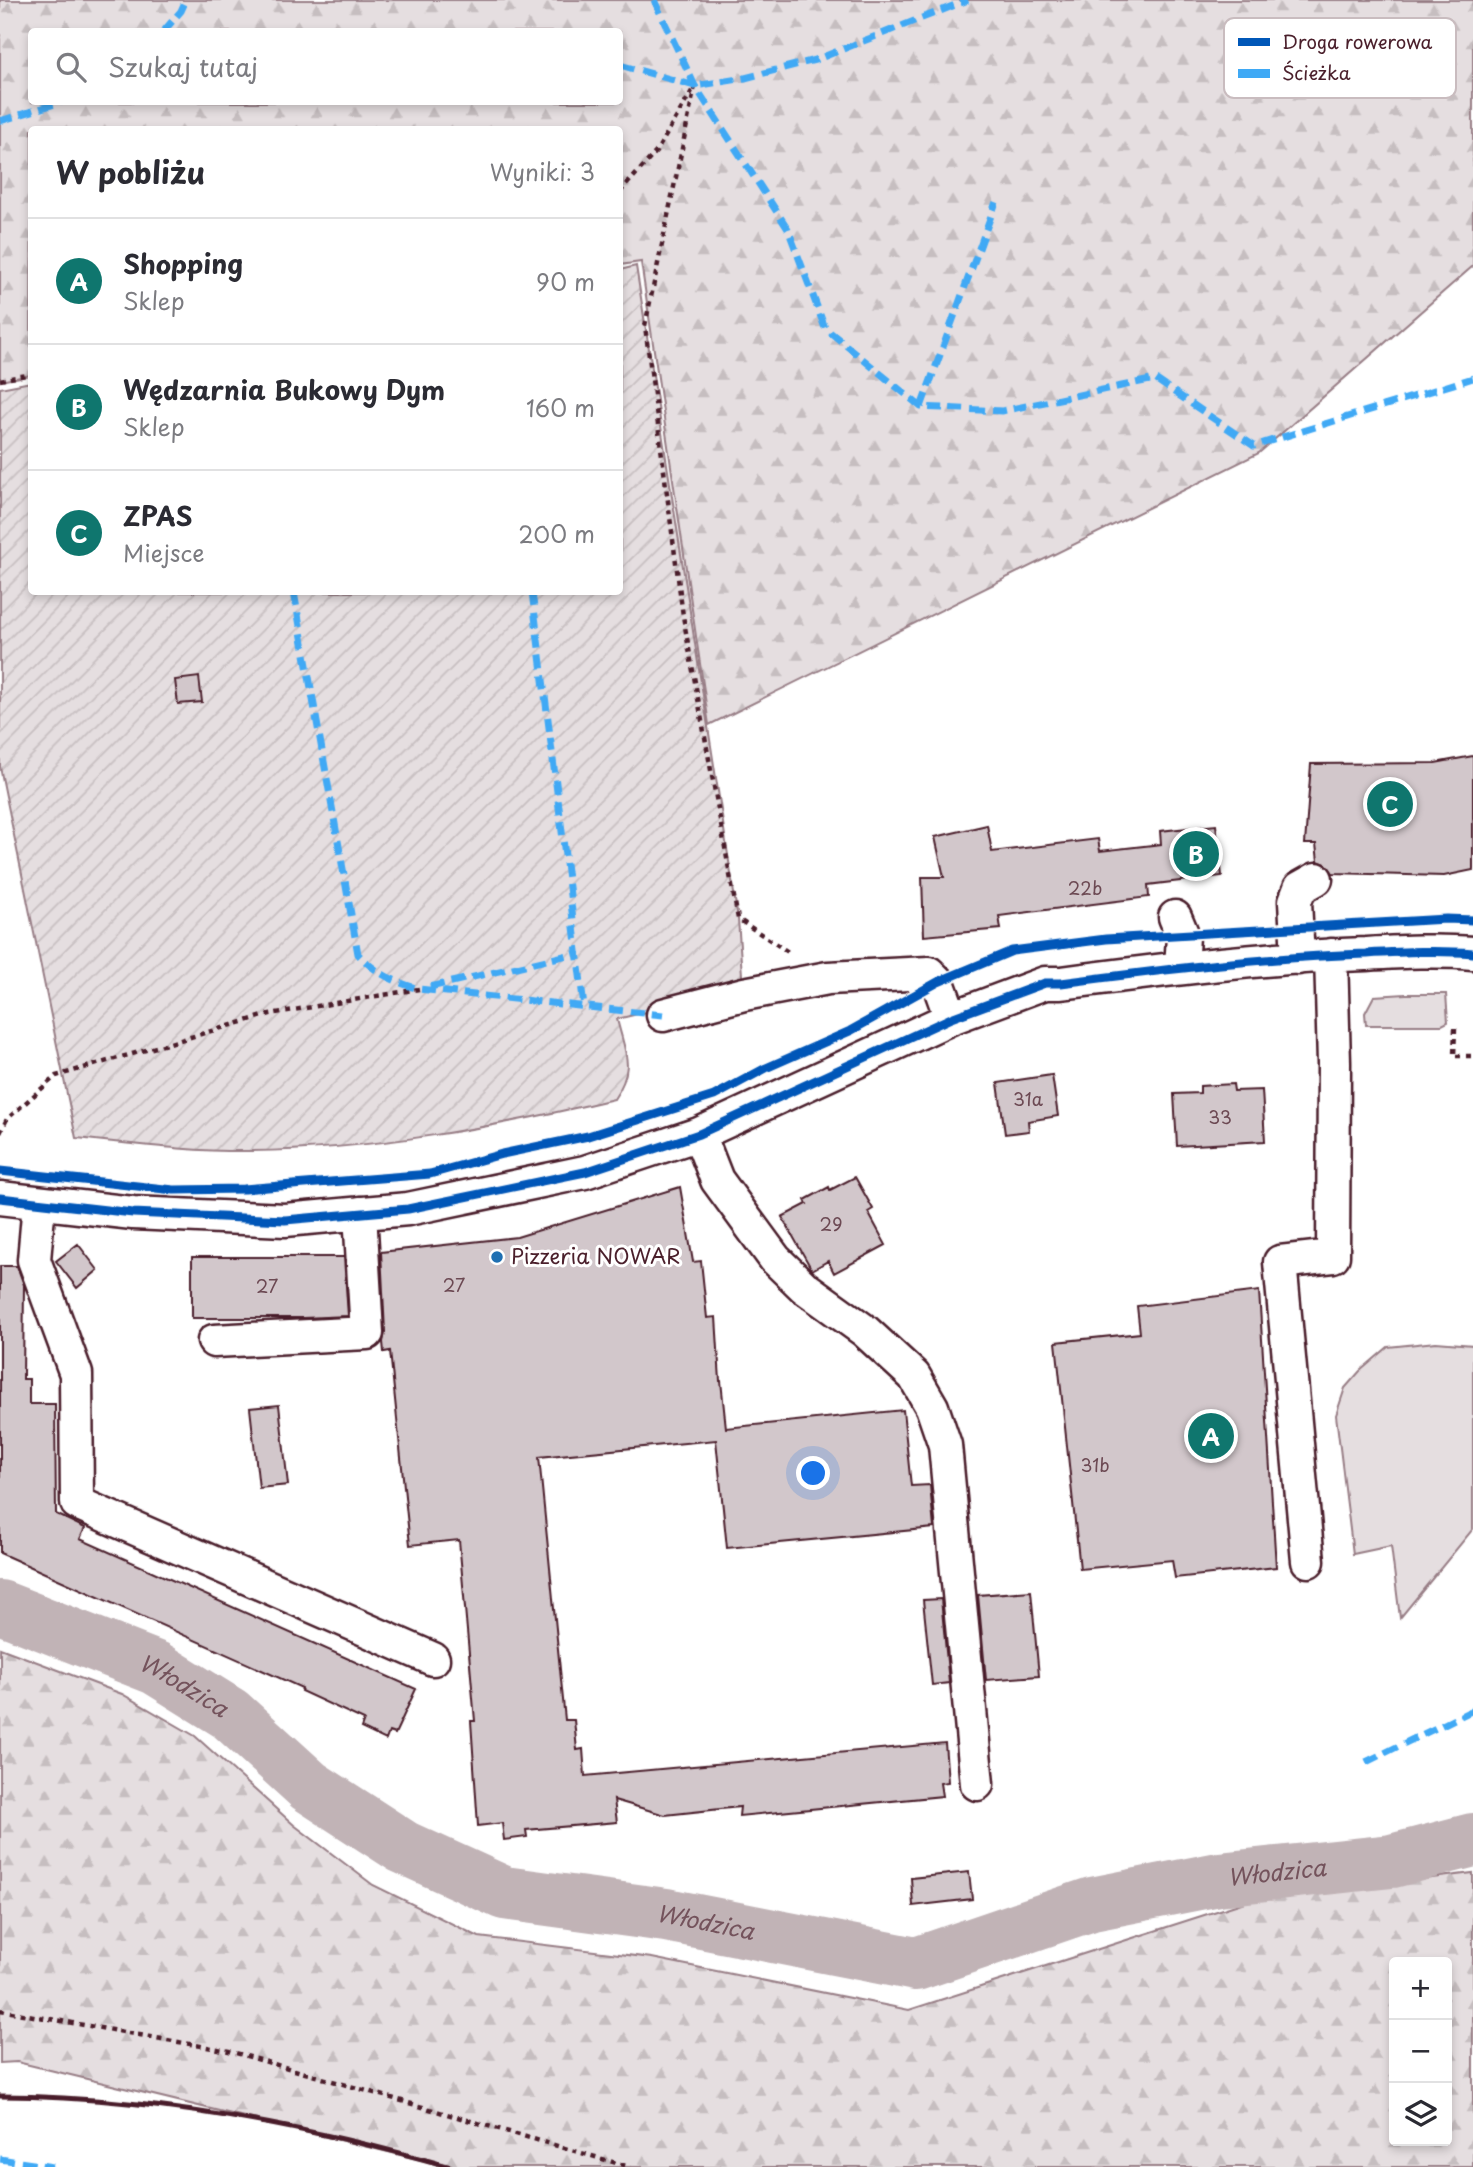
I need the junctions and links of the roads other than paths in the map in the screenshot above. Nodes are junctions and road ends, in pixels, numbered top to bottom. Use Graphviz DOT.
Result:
graph roads {
  1 [pos="1316,878"];
  2 [pos="1175,918"];
  3 [pos="1473,953"];
  4 [pos="1331,955"];
  5 [pos="1298,958"];
  6 [pos="1181,968"];
  7 [pos="663,1015"];
  8 [pos="951,1018"];
  9 [pos="699,1134"];
  10 [pos="0,1198"];
  11 [pos="39,1203"];
  12 [pos="360,1213"];
  13 [pos="214,1341"];
  14 [pos="1308,1561"];
  15 [pos="433,1659"];
  16 [pos="977,1784"];
  1 -- 5 [label="street"];
  2 -- 6 [label="street"];
  3 -- 4 [label="street"];
  4 -- 5 [label="street"];
  4 -- 14 [label="street"];
  5 -- 6 [label="street"];
  6 -- 8 [label="street"];
  7 -- 8 [label="street"];
  8 -- 9 [label="street"];
  9 -- 12 [label="street"];
  9 -- 16 [label="street"];
  10 -- 11 [label="street"];
  11 -- 12 [label="street"];
  11 -- 15 [label="street"];
  12 -- 13 [label="street"];
}
